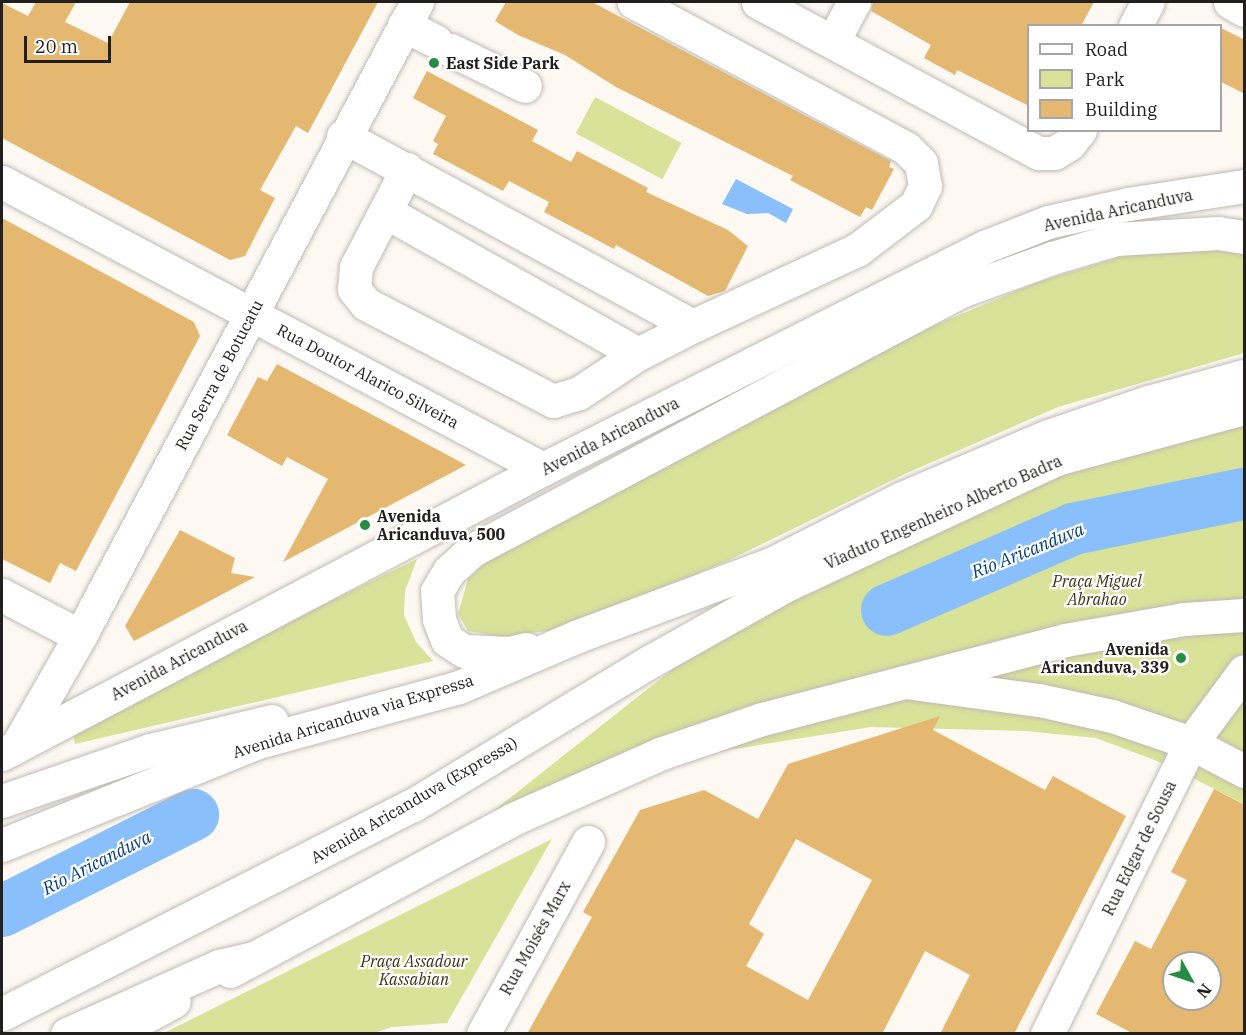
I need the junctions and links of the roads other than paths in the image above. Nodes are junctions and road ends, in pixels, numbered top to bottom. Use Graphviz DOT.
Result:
graph roads {
  1 [pos="634,2"];
  2 [pos="758,2"];
  3 [pos="854,2"];
  4 [pos="1148,2"];
  5 [pos="1230,2"];
  6 [pos="1245,9"];
  7 [pos="411,13"];
  8 [pos="1136,24"];
  9 [pos="833,41"];
  10 [pos="525,86"];
  11 [pos="1078,132"];
  12 [pos="343,136"];
  13 [pos="407,169"];
  14 [pos="2,182"];
  15 [pos="1245,186"];
  16 [pos="386,212"];
  17 [pos="1245,237"];
  18 [pos="251,314"];
  19 [pos="693,326"];
  20 [pos="638,354"];
  21 [pos="1245,376"];
  22 [pos="1245,408"];
  23 [pos="543,469"];
  24 [pos="778,574"];
  25 [pos="2,595"];
  26 [pos="1245,615"];
  27 [pos="80,636"];
  28 [pos="578,636"];
  29 [pos="1245,671"];
  30 [pos="903,681"];
  31 [pos="363,711"];
  32 [pos="1191,743"];
  33 [pos="9,750"];
  34 [pos="1245,771"];
  35 [pos="2,801"];
  36 [pos="588,842"];
  37 [pos="2,845"];
  38 [pos="255,958"];
  39 [pos="2,1014"];
  40 [pos="67,1034"];
  41 [pos="113,1034"];
  42 [pos="483,1034"];
  43 [pos="1047,1034"];
  1 -- 19 [label="main road"];
  2 -- 9 [label="main road"];
  3 -- 9 [label="main road"];
  4 -- 8 [label="main road"];
  5 -- 6 [label="main road"];
  7 -- 10 [label="main road"];
  7 -- 12 [label="main road, Rua Serra de Botucatu"];
  9 -- 11 [label="main road"];
  12 -- 13 [label="main road"];
  12 -- 18 [label="main road, Rua Serra de Botucatu"];
  13 -- 16 [label="main road"];
  13 -- 19 [label="main road"];
  14 -- 18 [label="main road, Rua Doutor Alarico Silveira"];
  15 -- 23 [label="main road, Avenida Aricanduva"];
  16 -- 20 [label="main road"];
  16 -- 20 [label="main road"];
  17 -- 28 [label="main road"];
  18 -- 23 [label="main road, Rua Doutor Alarico Silveira"];
  18 -- 27 [label="main road, Rua Serra de Botucatu"];
  19 -- 20 [label="main road"];
  21 -- 24 [label="main road, Viaduto Engenheiro Alberto Badra"];
  22 -- 24 [label="main road, Viaduto Engenheiro Alberto Badra"];
  23 -- 33 [label="main road, Avenida Aricanduva"];
  24 -- 28 [label="main road, Avenida Aricanduva via Expressa"];
  24 -- 39 [label="main road, Avenida Aricanduva (Expressa)"];
  25 -- 27 [label="main road"];
  26 -- 30 [label="main road"];
  27 -- 33 [label="main road, Rua Serra de Botucatu"];
  28 -- 31 [label="main road, Avenida Aricanduva via Expressa"];
  29 -- 32 [label="main road, Rua Edgar de Sousa"];
  30 -- 32 [label="main road"];
  30 -- 38 [label="main road"];
  31 -- 35 [label="main road"];
  31 -- 37 [label="main road, Avenida Aricanduva via Expressa"];
  32 -- 34 [label="main road"];
  32 -- 43 [label="main road, Rua Edgar de Sousa"];
  36 -- 42 [label="main road, Rua Moisés Marx"];
  38 -- 40 [label="main road"];
  38 -- 41 [label="main road"];
}
